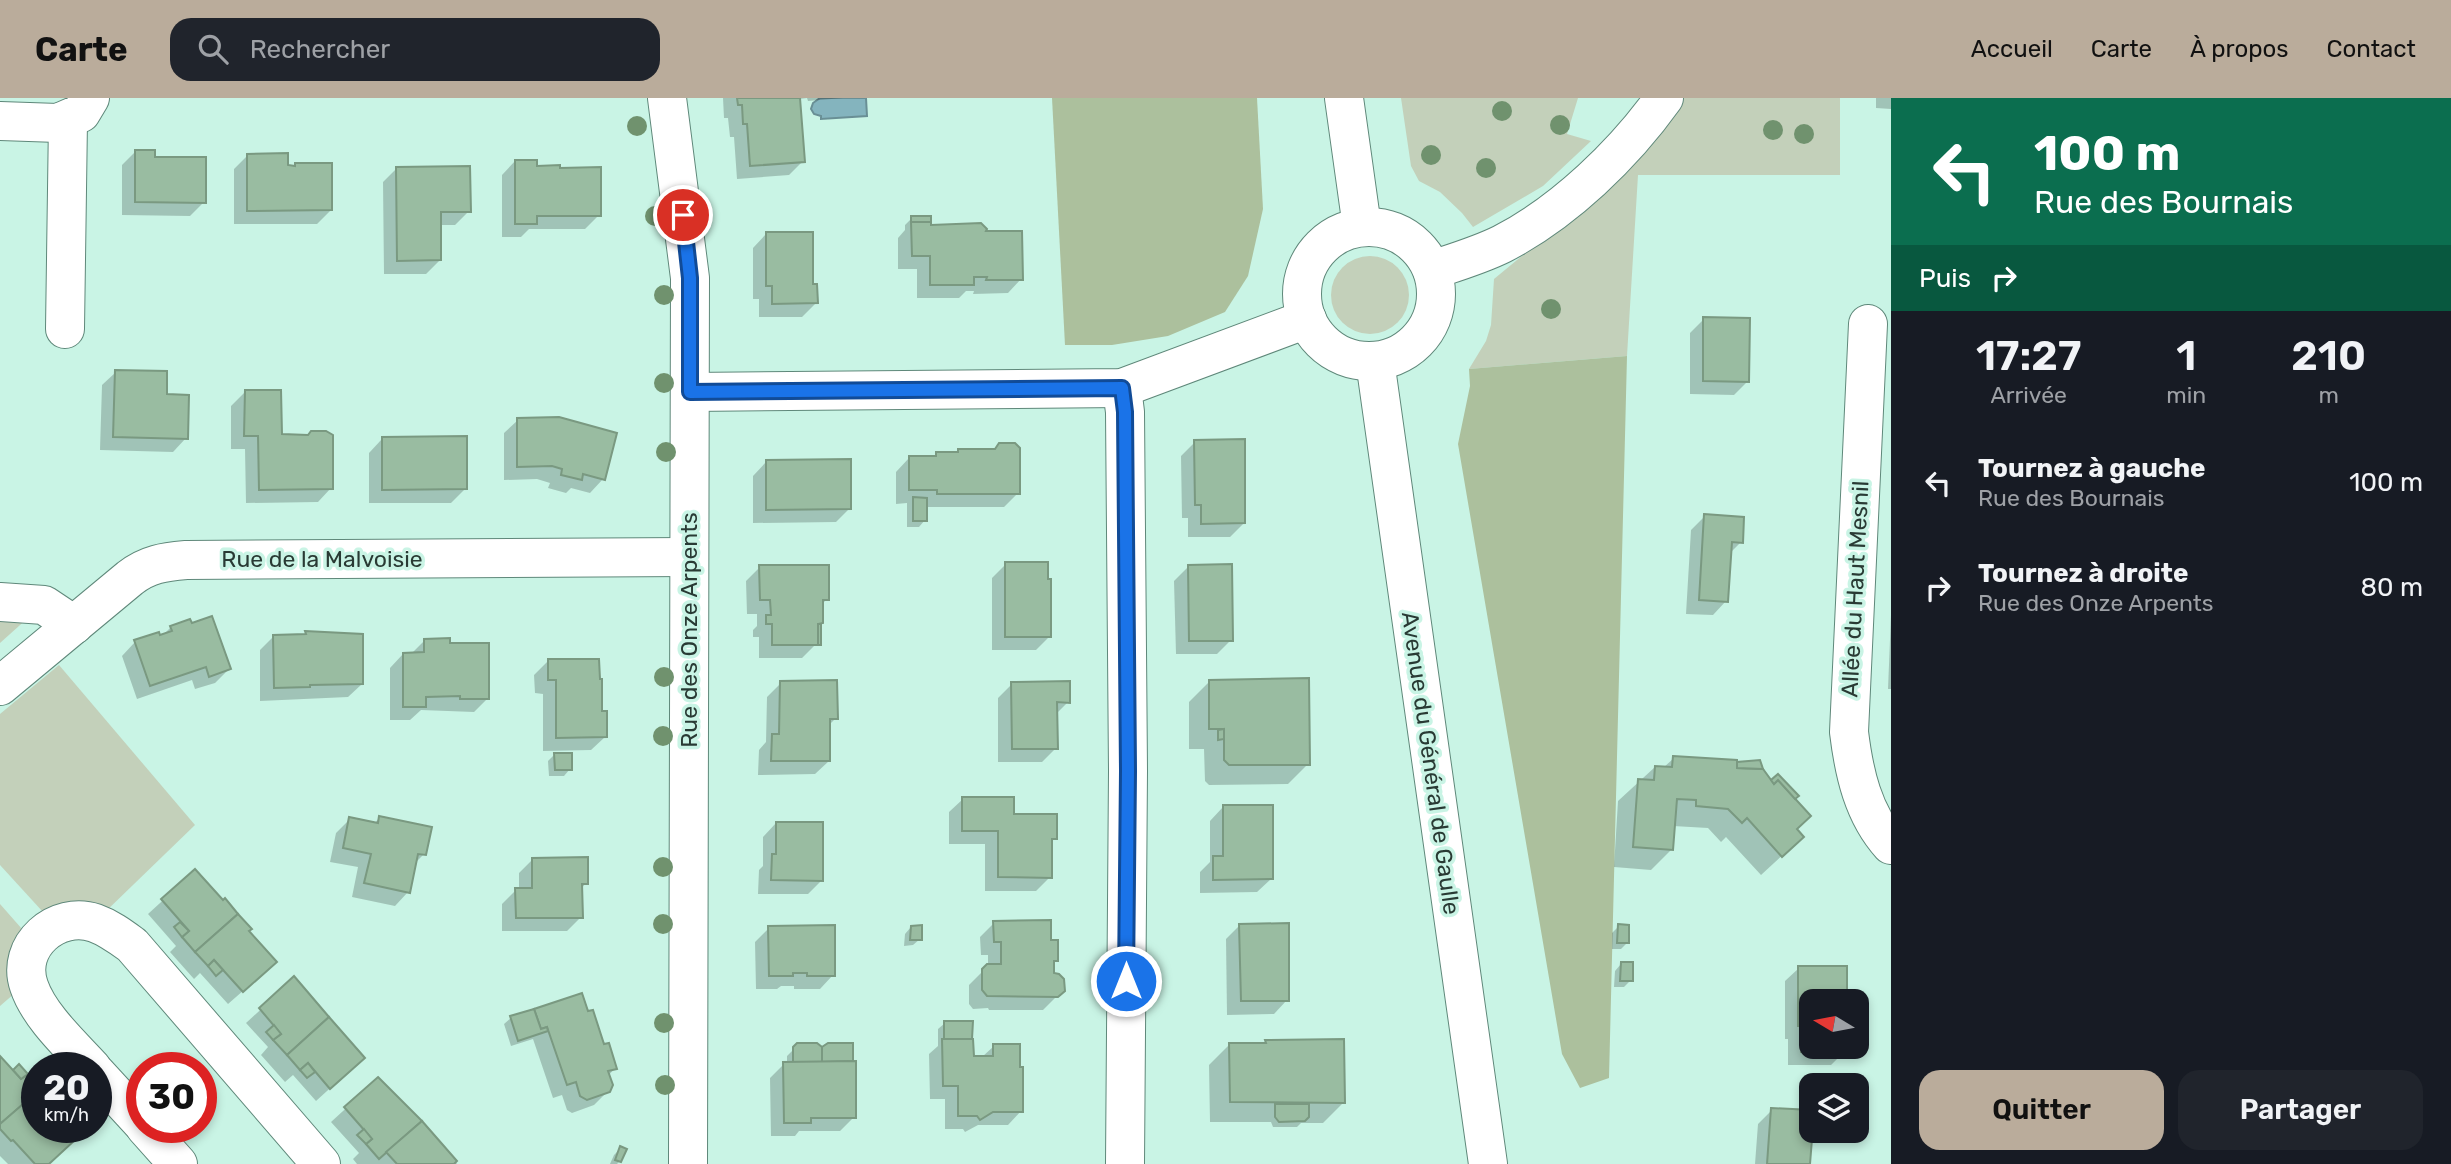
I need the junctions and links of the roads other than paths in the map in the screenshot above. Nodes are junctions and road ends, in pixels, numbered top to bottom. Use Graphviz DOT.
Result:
graph roads {
  1 [pos="667,98"];
  2 [pos="1344,98"];
  3 [pos="1664,98"];
  4 [pos="79,109"];
  5 [pos="0,121"];
  6 [pos="1362,227"];
  7 [pos="1432,270"];
  8 [pos="1307,319"];
  9 [pos="1868,324"];
  10 [pos="65,329"];
  11 [pos="1375,361"];
  12 [pos="1122,388"];
  13 [pos="690,392"];
  14 [pos="688,558"];
  15 [pos="0,602"];
  16 [pos="74,625"];
  17 [pos="0,686"];
  18 [pos="1891,845"];
  19 [pos="78,1052"];
  20 [pos="112,1091"];
  21 [pos="126,1106"];
  22 [pos="159,1143"];
  23 [pos="178,1164"];
  24 [pos="321,1164"];
  25 [pos="688,1164"];
  26 [pos="1125,1164"];
  27 [pos="1488,1164"];
  1 -- 13 [label="street, Rue des Onze Arpents"];
  2 -- 6 [label="street"];
  3 -- 7 [label="street"];
  4 -- 5 [label="street"];
  4 -- 10 [label="street"];
  6 -- 7 [label="street"];
  6 -- 8 [label="street"];
  7 -- 11 [label="street"];
  8 -- 11 [label="street"];
  8 -- 12 [label="street"];
  9 -- 18 [label="street, Allée du Haut Mesnil"];
  11 -- 27 [label="street, Avenue du Général de Gaulle"];
  12 -- 13 [label="street"];
  12 -- 26 [label="street"];
  13 -- 14 [label="street, Rue des Onze Arpents"];
  14 -- 16 [label="street, Rue de la Malvoisie"];
  14 -- 25 [label="street, Rue des Onze Arpents"];
  15 -- 16 [label="street"];
  16 -- 17 [label="street, Rue de la Malvoisie"];
  19 -- 24 [label="street"];
  20 -- 21 [label="street"];
  22 -- 23 [label="street"];
}
